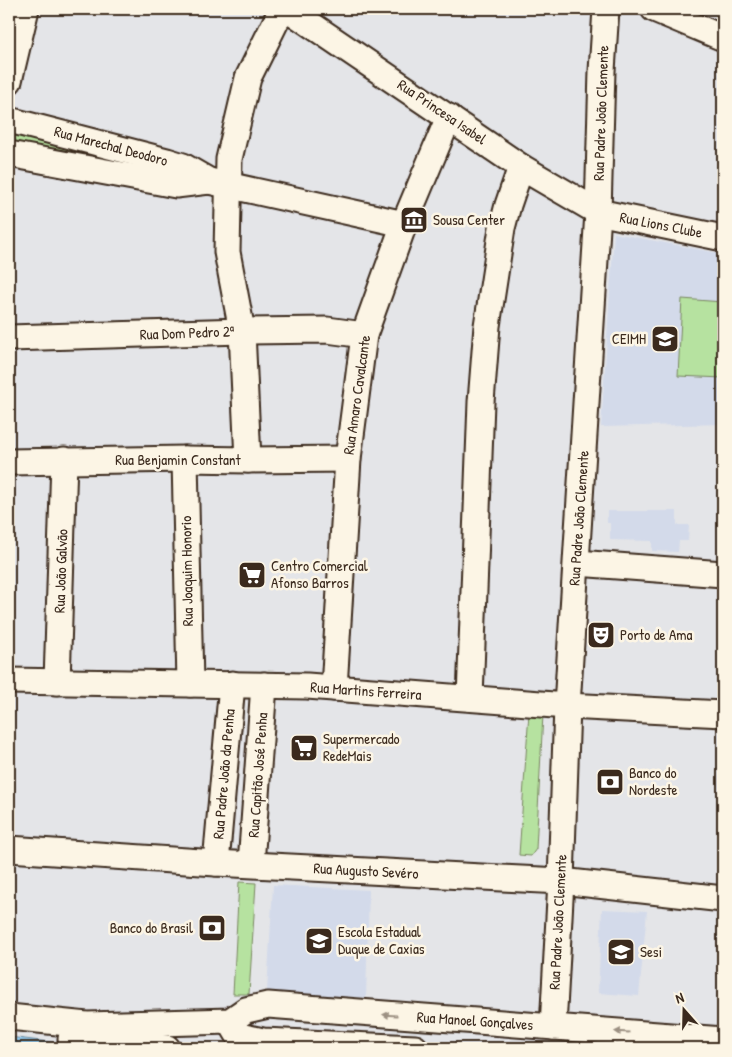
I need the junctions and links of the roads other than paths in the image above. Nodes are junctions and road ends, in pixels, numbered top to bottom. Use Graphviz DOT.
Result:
graph roads {
  1 [pos="26,9"];
  2 [pos="282,9"];
  3 [pos="288,9"];
  4 [pos="606,9"];
  5 [pos="654,9"];
  6 [pos="723,38"];
  7 [pos="9,81"];
  8 [pos="449,117"];
  9 [pos="9,120"];
  10 [pos="9,154"];
  11 [pos="521,167"];
  12 [pos="218,183"];
  13 [pos="598,212"];
  14 [pos="404,224"];
  15 [pos="723,238"];
  16 [pos="242,331"];
  17 [pos="364,336"];
  18 [pos="9,338"];
  19 [pos="185,459"];
  20 [pos="348,459"];
  21 [pos="64,460"];
  22 [pos="248,460"];
  23 [pos="9,462"];
  24 [pos="576,562"];
  25 [pos="723,574"];
  26 [pos="9,681"];
  27 [pos="57,682"];
  28 [pos="190,684"];
  29 [pos="232,684"];
  30 [pos="264,685"];
  31 [pos="334,688"];
  32 [pos="470,698"];
  33 [pos="567,706"];
  34 [pos="723,714"];
  35 [pos="9,849"];
  36 [pos="216,863"];
  37 [pos="251,864"];
  38 [pos="561,881"];
  39 [pos="723,900"];
  40 [pos="9,1017"];
  41 [pos="230,1021"];
  42 [pos="553,1027"];
  43 [pos="9,1033"];
  44 [pos="723,1040"];
  45 [pos="692,1043"];
  46 [pos="167,1048"];
  47 [pos="255,1048"];
  48 [pos="307,1048"];
  49 [pos="415,1048"];
  1 -- 7 [label="street"];
  2 -- 12 [label="street"];
  3 -- 8 [label="street, Rua Princesa Isabel"];
  4 -- 13 [label="street, Rua Padre João Clemente"];
  5 -- 6 [label="street"];
  8 -- 11 [label="street, Rua Princesa Isabel"];
  8 -- 14 [label="street, Rua Amaro Cavalcante"];
  9 -- 12 [label="street, Rua Marechal Deodoro"];
  10 -- 12 [label="street, Rua Marechal Deodoro"];
  11 -- 13 [label="street, Rua Princesa Isabel"];
  11 -- 32 [label="street"];
  12 -- 14 [label="street, Rua Marechal Deodoro"];
  12 -- 16 [label="street"];
  13 -- 15 [label="street, Rua Lions Clube"];
  13 -- 24 [label="street, Rua Padre João Clemente"];
  14 -- 17 [label="street, Rua Amaro Cavalcante"];
  16 -- 17 [label="street, Rua Dom Pedro 2ª"];
  16 -- 18 [label="street, Rua Dom Pedro 2ª"];
  16 -- 22 [label="street"];
  17 -- 20 [label="street, Rua Amaro Cavalcante"];
  19 -- 21 [label="street, Rua Benjamin Constant"];
  19 -- 22 [label="street, Rua Benjamin Constant"];
  19 -- 28 [label="street, Rua Joaquim Honorio"];
  20 -- 22 [label="street, Rua Benjamin Constant"];
  20 -- 31 [label="street, Rua Amaro Cavalcante"];
  21 -- 23 [label="street, Rua Benjamin Constant"];
  21 -- 27 [label="street, Rua João Galvão"];
  24 -- 25 [label="street"];
  24 -- 33 [label="street, Rua Padre João Clemente"];
  26 -- 27 [label="street, Rua Martins Ferreira"];
  27 -- 28 [label="street, Rua Martins Ferreira"];
  28 -- 29 [label="street, Rua Martins Ferreira"];
  29 -- 30 [label="street, Rua Martins Ferreira"];
  29 -- 36 [label="street, Rua Padre João da Penha"];
  30 -- 31 [label="street, Rua Martins Ferreira"];
  30 -- 37 [label="street, Rua Capitão José Penha"];
  31 -- 32 [label="street, Rua Martins Ferreira"];
  32 -- 33 [label="street, Rua Martins Ferreira"];
  33 -- 34 [label="street, Rua Martins Ferreira"];
  33 -- 38 [label="street, Rua Padre João Clemente"];
  35 -- 36 [label="street, Rua Augusto Sevéro"];
  36 -- 37 [label="street, Rua Augusto Sevéro"];
  37 -- 38 [label="street, Rua Augusto Sevéro"];
  38 -- 39 [label="street, Rua Augusto Sevéro"];
  38 -- 42 [label="street, Rua Padre João Clemente"];
  40 -- 41 [label="street, Rua Manoel Gonçalves"];
  42 -- 41 [label="street, Rua Manoel Gonçalves, one-way"];
  41 -- 49 [label="street, Rua Manoel Gonçalves"];
  45 -- 42 [label="street, Rua Manoel Gonçalves, one-way"];
  43 -- 46 [label="street"];
  44 -- 45 [label="street, Rua Manoel Gonçalves"];
  47 -- 48 [label="street"];
}
